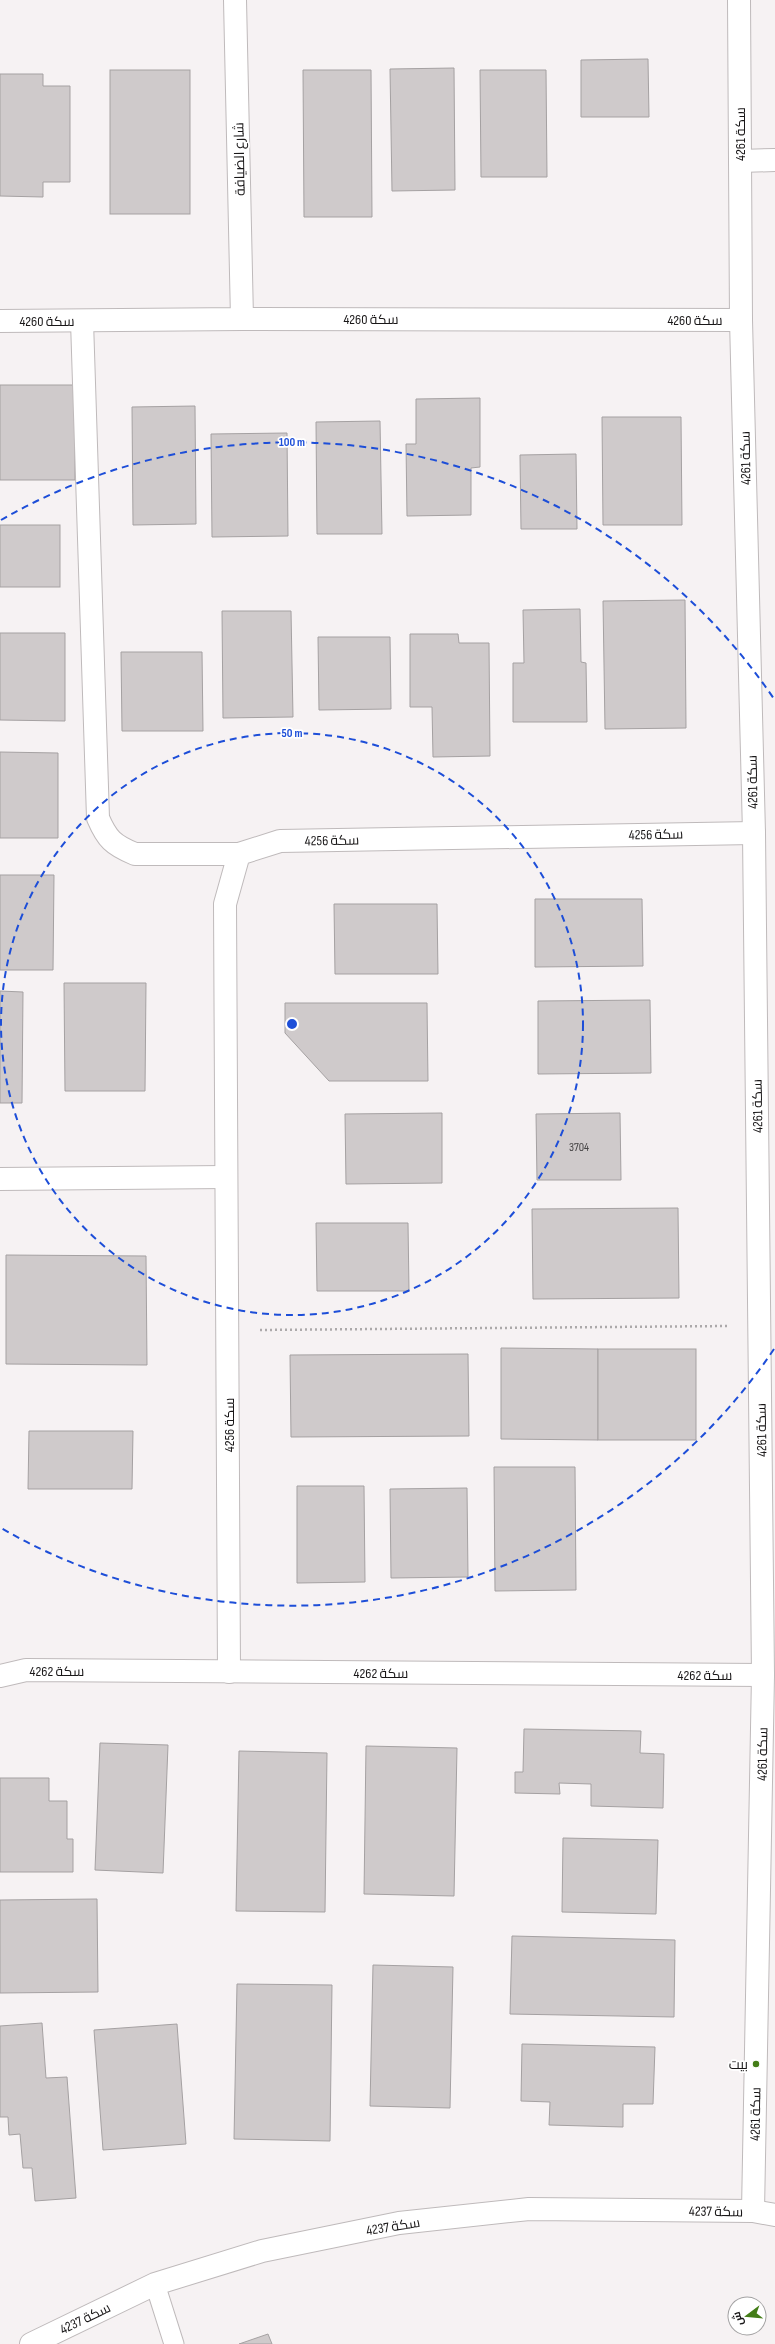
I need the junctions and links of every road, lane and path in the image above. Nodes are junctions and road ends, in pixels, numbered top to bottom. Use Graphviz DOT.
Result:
graph roads {
  1 [pos="235,0"];
  2 [pos="739,0"];
  3 [pos="740,160"];
  4 [pos="775,160"];
  5 [pos="242,319"];
  6 [pos="741,320"];
  7 [pos="82,321"];
  8 [pos="0,322"];
  9 [pos="754,833"];
  10 [pos="239,854"];
  11 [pos="226,1178"];
  12 [pos="0,1179"];
  13 [pos="759,1325"];
  14 [pos="228,1330"];
  15 [pos="229,1672"];
  16 [pos="763,1675"];
  17 [pos="0,1676"];
  18 [pos="753,2211"];
  19 [pos="775,2215"];
  20 [pos="155,2284"];
  21 [pos="31,2344"];
  22 [pos="174,2344"];
  1 -- 5 [label="street, شارع الضيافة"];
  2 -- 3 [label="street, سكة 4261"];
  3 -- 4 [label="street"];
  3 -- 6 [label="street, سكة 4261"];
  5 -- 6 [label="street, سكة 4260"];
  5 -- 7 [label="street, سكة 4260"];
  6 -- 9 [label="street, سكة 4261"];
  7 -- 8 [label="street, سكة 4260"];
  7 -- 10 [label="street"];
  9 -- 10 [label="street, سكة 4256"];
  9 -- 13 [label="street, سكة 4261"];
  10 -- 11 [label="street, سكة 4256"];
  11 -- 12 [label="street"];
  11 -- 14 [label="street, سكة 4256"];
  13 -- 14 [label="path"];
  13 -- 16 [label="street, سكة 4261"];
  14 -- 15 [label="street, سكة 4256"];
  15 -- 16 [label="street, سكة 4262"];
  15 -- 17 [label="street, سكة 4262"];
  16 -- 18 [label="street, سكة 4261"];
  18 -- 19 [label="street, سكة 4237"];
  18 -- 20 [label="street, سكة 4237"];
  20 -- 21 [label="street, سكة 4237"];
  20 -- 22 [label="lane"];
}
